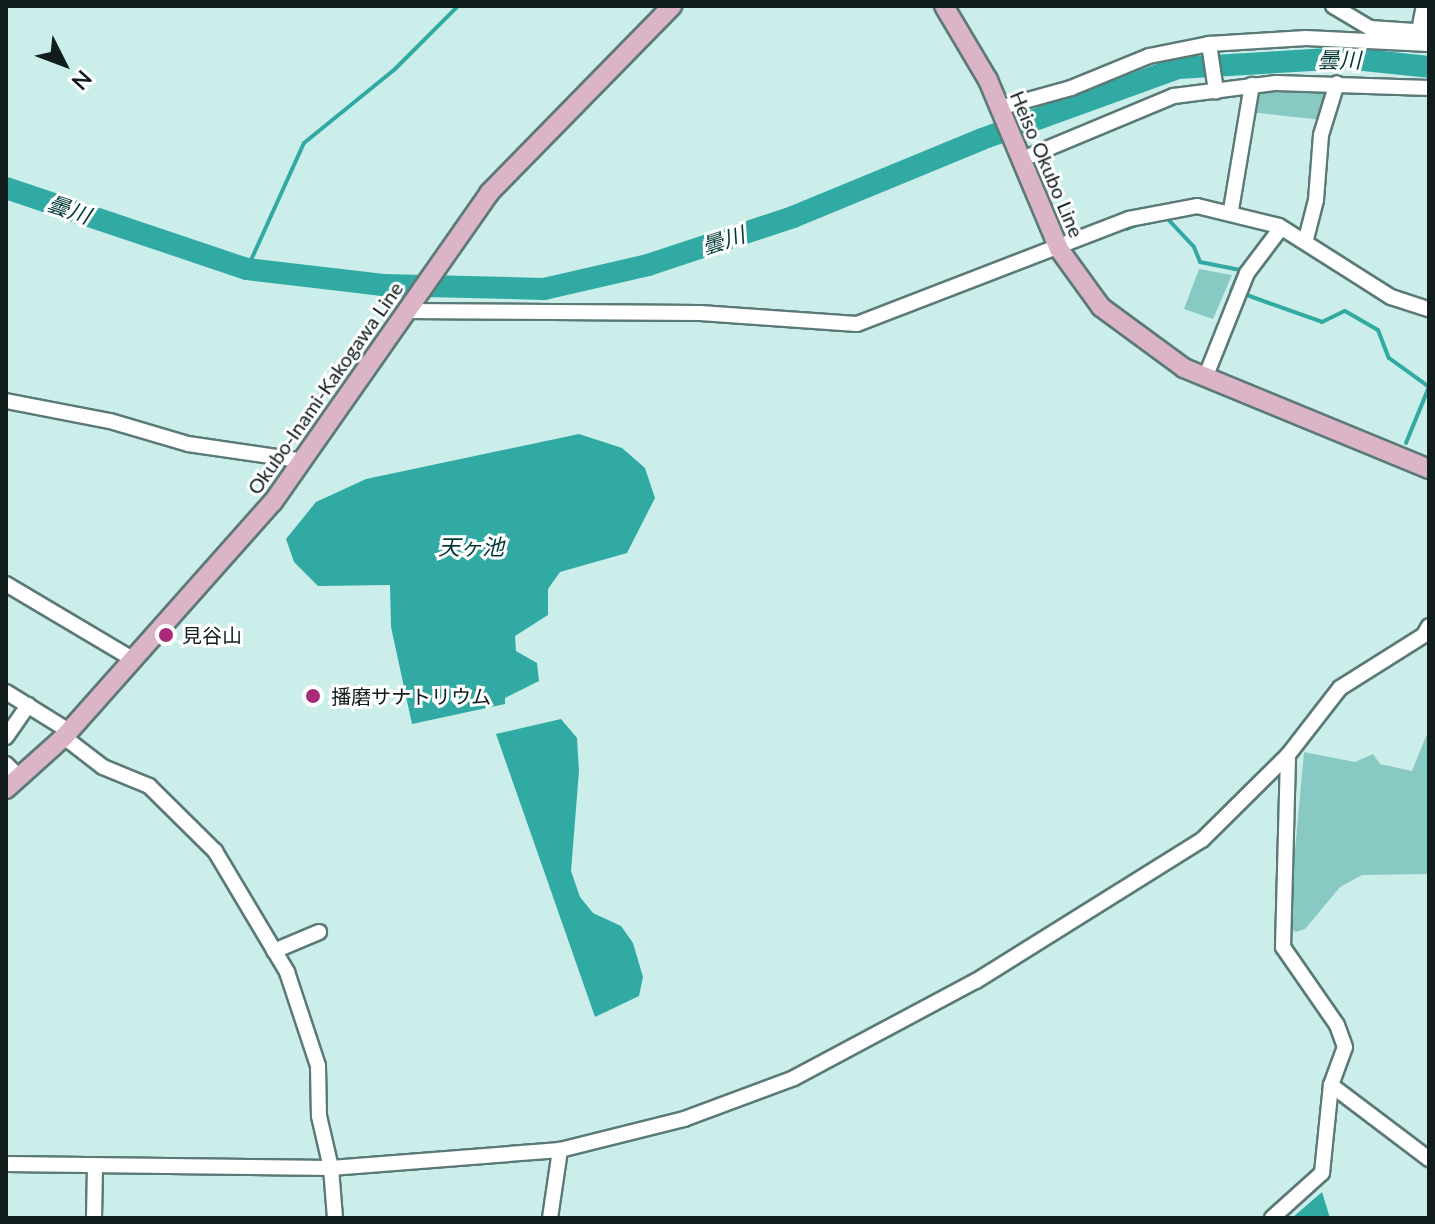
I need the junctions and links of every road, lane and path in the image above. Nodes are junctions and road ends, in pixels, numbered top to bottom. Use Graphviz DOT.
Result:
graph roads {
  1 [pos="672,6"];
  2 [pos="944,6"];
  3 [pos="1333,6"];
  4 [pos="1424,6"];
  5 [pos="1424,32"];
  6 [pos="1209,44"];
  7 [pos="1429,44"];
  8 [pos="1337,83"];
  9 [pos="1252,85"];
  10 [pos="1429,88"];
  11 [pos="1216,91"];
  12 [pos="1000,111"];
  13 [pos="1020,158"];
  14 [pos="1231,210"];
  15 [pos="1281,228"];
  16 [pos="1306,239"];
  17 [pos="1059,249"];
  18 [pos="1429,309"];
  19 [pos="406,311"];
  20 [pos="1205,378"];
  21 [pos="6,401"];
  22 [pos="304,461"];
  23 [pos="1429,469"];
  24 [pos="7,588"];
  25 [pos="1429,626"];
  26 [pos="134,660"];
  27 [pos="6,692"];
  28 [pos="28,705"];
  29 [pos="66,734"];
  30 [pos="6,737"];
  31 [pos="1288,755"];
  32 [pos="10,777"];
  33 [pos="319,932"];
  34 [pos="274,951"];
  35 [pos="1331,1085"];
  36 [pos="560,1150"];
  37 [pos="1429,1159"];
  38 [pos="6,1164"];
  39 [pos="95,1168"];
  40 [pos="331,1168"];
  41 [pos="94,1218"];
  42 [pos="335,1218"];
  43 [pos="550,1218"];
  44 [pos="1272,1218"];
  1 -- 19 [label="main road, Okubo-Inami-Kakogawa Line"];
  2 -- 12 [label="main road, Heiso Okubo Line"];
  3 -- 5 [label="street"];
  4 -- 5 [label="street"];
  6 -- 7 [label="street"];
  6 -- 11 [label="street"];
  6 -- 12 [label="street"];
  8 -- 9 [label="street"];
  8 -- 10 [label="street"];
  8 -- 16 [label="street"];
  9 -- 11 [label="street"];
  9 -- 14 [label="street"];
  11 -- 13 [label="street"];
  12 -- 13 [label="main road, Heiso Okubo Line"];
  13 -- 17 [label="main road, Heiso Okubo Line"];
  14 -- 15 [label="street"];
  14 -- 17 [label="street"];
  15 -- 16 [label="street"];
  15 -- 20 [label="street"];
  16 -- 18 [label="street"];
  17 -- 19 [label="street"];
  17 -- 20 [label="main road, Heiso Okubo Line"];
  19 -- 22 [label="main road, Okubo-Inami-Kakogawa Line"];
  20 -- 23 [label="main road, Heiso Okubo Line"];
  21 -- 22 [label="street"];
  22 -- 26 [label="main road, Okubo-Inami-Kakogawa Line"];
  24 -- 26 [label="street"];
  25 -- 31 [label="street"];
  26 -- 29 [label="main road, Okubo-Inami-Kakogawa Line"];
  27 -- 28 [label="street"];
  28 -- 29 [label="street"];
  28 -- 30 [label="street"];
  29 -- 32 [label="main road, Okubo-Inami-Kakogawa Line"];
  29 -- 34 [label="street"];
  31 -- 35 [label="street"];
  31 -- 36 [label="street"];
  33 -- 34 [label="street"];
  34 -- 40 [label="street"];
  35 -- 37 [label="street"];
  35 -- 44 [label="street"];
  36 -- 40 [label="street"];
  36 -- 43 [label="street"];
  38 -- 39 [label="street"];
  39 -- 40 [label="street"];
  39 -- 41 [label="street"];
  40 -- 42 [label="street"];
}
